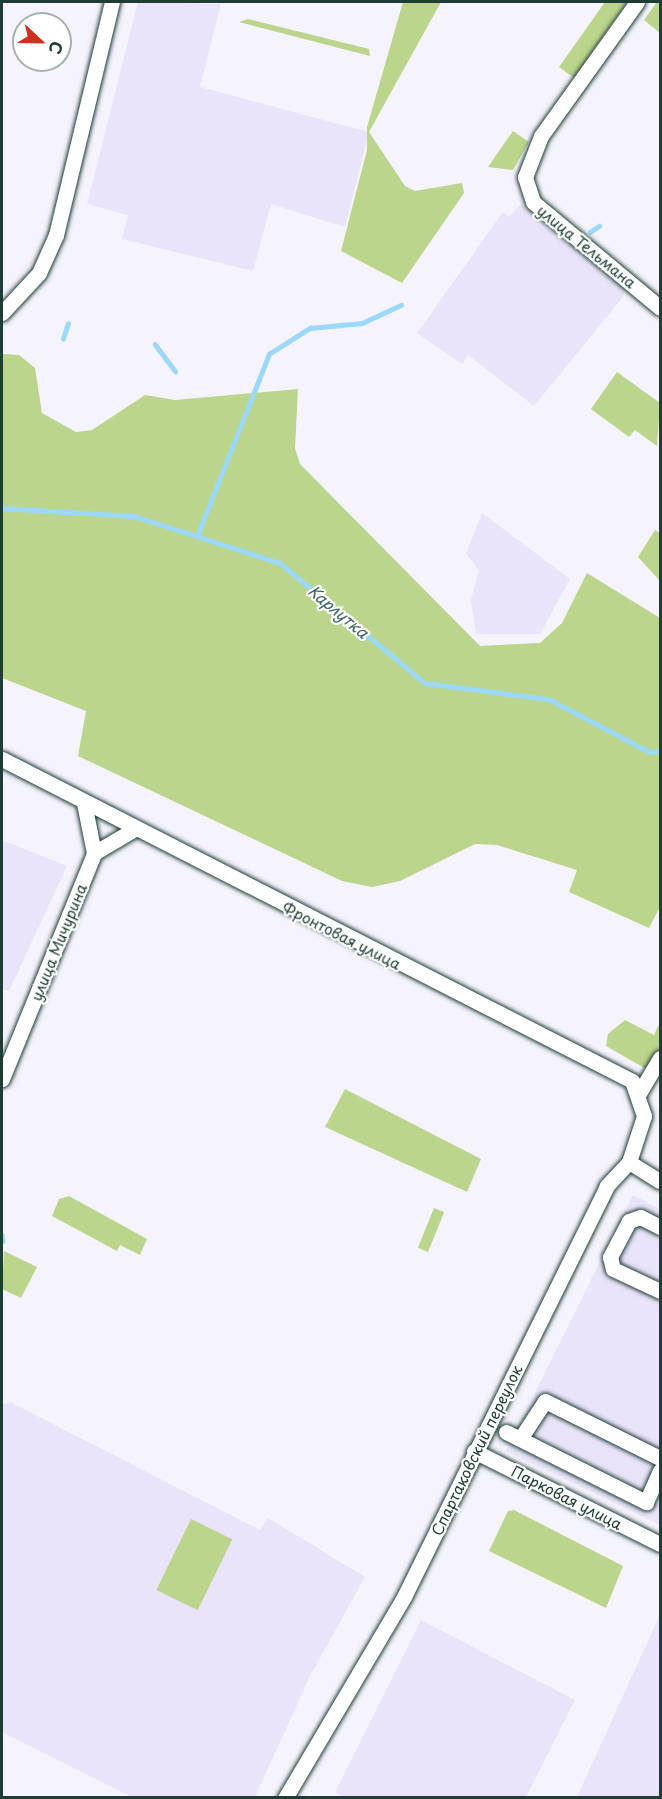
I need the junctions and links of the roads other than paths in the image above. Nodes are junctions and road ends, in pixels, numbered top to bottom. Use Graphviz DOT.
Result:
graph roads {
  1 [pos="112,2"];
  2 [pos="637,2"];
  3 [pos="660,308"];
  4 [pos="2,313"];
  5 [pos="2,759"];
  6 [pos="84,803"];
  7 [pos="133,830"];
  8 [pos="94,853"];
  9 [pos="660,1058"];
  10 [pos="2,1079"];
  11 [pos="638,1095"];
  12 [pos="629,1162"];
  13 [pos="660,1181"];
  14 [pos="660,1227"];
  15 [pos="660,1291"];
  16 [pos="506,1432"];
  17 [pos="520,1439"];
  18 [pos="474,1451"];
  19 [pos="660,1458"];
  20 [pos="660,1471"];
  21 [pos="660,1544"];
  22 [pos="285,1797"];
  1 -- 4 [label="street"];
  2 -- 3 [label="street, улица Тельмана"];
  5 -- 6 [label="street, Фронтовая улица"];
  6 -- 7 [label="street, Фронтовая улица"];
  6 -- 8 [label="street"];
  7 -- 8 [label="street"];
  7 -- 11 [label="street, Фронтовая улица"];
  8 -- 10 [label="street, улица Мичурина"];
  9 -- 11 [label="street"];
  11 -- 12 [label="street, Спартаковский переулок"];
  12 -- 13 [label="street"];
  12 -- 18 [label="street, Спартаковский переулок"];
  14 -- 15 [label="street"];
  16 -- 17 [label="street"];
  17 -- 19 [label="street"];
  17 -- 20 [label="street"];
  18 -- 21 [label="street, Парковая улица"];
  18 -- 22 [label="street, Спартаковский переулок"];
}
